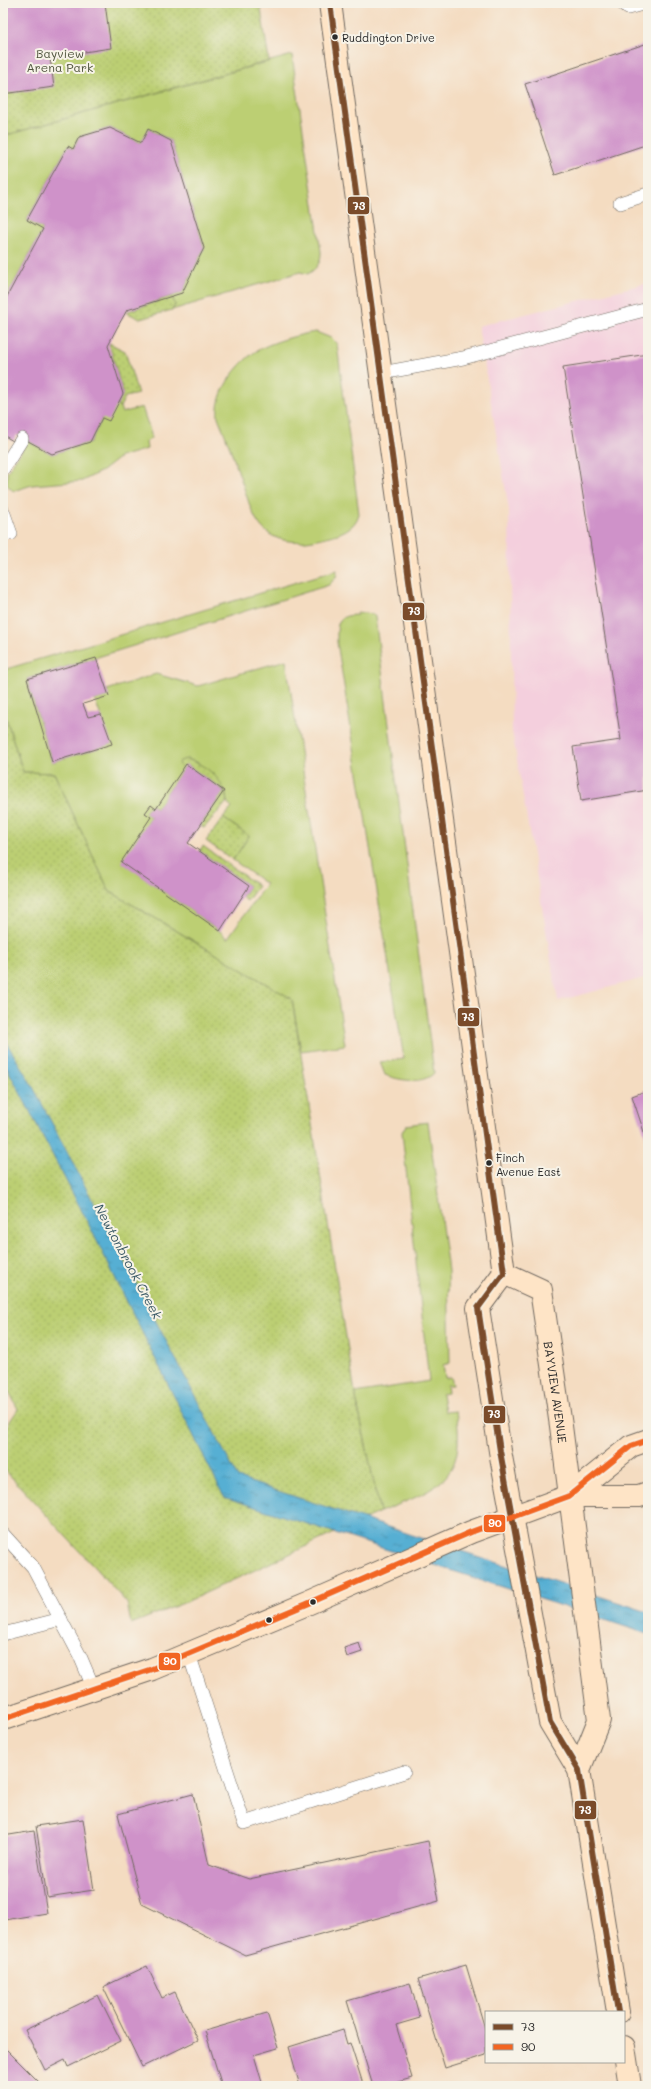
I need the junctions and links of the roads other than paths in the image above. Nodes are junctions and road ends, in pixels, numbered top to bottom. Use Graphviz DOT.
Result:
graph roads {
  1 [pos="330,3"];
  2 [pos="622,3"];
  3 [pos="646,3"];
  4 [pos="648,194"];
  5 [pos="620,203"];
  6 [pos="648,309"];
  7 [pos="382,373"];
  8 [pos="22,439"];
  9 [pos="3,469"];
  10 [pos="3,511"];
  11 [pos="11,534"];
  12 [pos="504,1272"];
  13 [pos="648,1440"];
  14 [pos="648,1493"];
  15 [pos="569,1496"];
  16 [pos="512,1518"];
  17 [pos="3,1534"];
  18 [pos="61,1619"];
  19 [pos="3,1634"];
  20 [pos="189,1654"];
  21 [pos="94,1689"];
  22 [pos="3,1719"];
  23 [pos="579,1770"];
  24 [pos="404,1772"];
  25 [pos="618,2011"];
  26 [pos="625,2053"];
  27 [pos="630,2086"];
  1 -- 7 [label="main road"];
  2 -- 3 [label="lane"];
  4 -- 5 [label="lane"];
  6 -- 7 [label="lane"];
  7 -- 12 [label="main road"];
  8 -- 9 [label="lane"];
  10 -- 11 [label="lane"];
  12 -- 15 [label="main road, BAYVIEW AVENUE"];
  12 -- 16 [label="main road"];
  13 -- 15 [label="main road"];
  14 -- 15 [label="main road"];
  15 -- 16 [label="main road"];
  15 -- 23 [label="main road, BAYVIEW AVENUE"];
  16 -- 20 [label="main road"];
  16 -- 23 [label="main road"];
  17 -- 18 [label="lane"];
  18 -- 19 [label="lane"];
  18 -- 21 [label="lane"];
  20 -- 21 [label="main road"];
  20 -- 24 [label="lane"];
  21 -- 22 [label="main road"];
  23 -- 25 [label="main road"];
  26 -- 27 [label="main road"];
}
